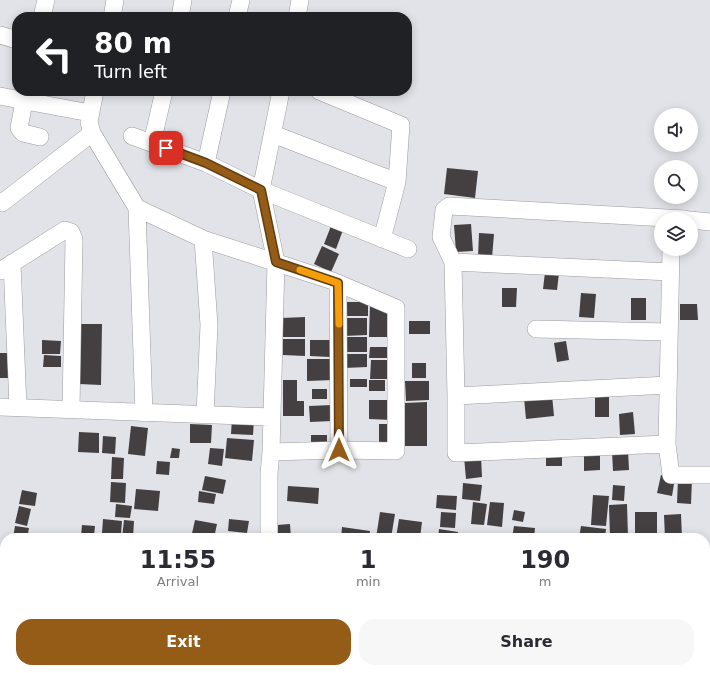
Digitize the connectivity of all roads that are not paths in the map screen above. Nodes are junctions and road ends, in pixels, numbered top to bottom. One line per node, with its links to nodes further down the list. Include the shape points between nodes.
1 (46, 0): 6 (street)
2 (115, 0): 7 (street)
3 (183, 0): 8 (street)
4 (241, 0): 9 (street)
5 (300, 0): 10 (street)
6 (43, 12)
7 (113, 12)
8 (181, 12)
9 (238, 12)
10 (298, 12)
11 (0, 35): 12 (street)
12 (12, 39)
13 (0, 96): 14 (street)
14 (26, 96): 20 (street); 24 (street, via 20,128 23,133)
15 (94, 96): 20 (street)
16 (163, 96): 25 (street)
17 (221, 96): 26 (street)
18 (281, 96): 22 (street)
19 (331, 96): 27 (street, via 401,125)
20 (90, 113): 21 (street)
21 (92, 133): 29 (street, via 2,204); 30 (street)
22 (273, 134): 27 (street); 28 (street)
23 (132, 136): 25 (street)
24 (40, 137)
25 (152, 144): 26 (street)
26 (206, 163): 28 (street)
27 (397, 182): 35 (street)
28 (261, 190): 35 (street); 38 (street)
29 (0, 201)
30 (137, 208): 34 (street); 50 (street)
31 (654, 217): 39 (street, via 449,206 444,210 441,237)
32 (698, 221): 33 (street)
33 (710, 222)
34 (203, 239): 38 (street); 51 (street, via 209,325)
35 (382, 239): 36 (street)
36 (408, 249)
37 (671, 256): 41 (street)
38 (276, 262): 42 (street); 52 (street)
39 (453, 262): 41 (street); 46 (street)
40 (6, 267): 48 (street); 49 (street, via 65,230 71,232 74,239)
41 (670, 272): 44 (street)
42 (338, 283): 54 (street); 54 (street, via 396,308 396,451)
43 (536, 329): 44 (street)
44 (668, 332): 45 (street)
45 (668, 385): 46 (street); 53 (street)
46 (456, 396): 53 (street, via 455,451 458,454)
47 (0, 407): 48 (street)
48 (18, 408): 49 (street)
49 (71, 410): 50 (street)
50 (144, 413): 51 (street)
51 (205, 415): 52 (street)
52 (271, 417): 55 (street)
53 (667, 444): 56 (street, via 671,475)
54 (339, 450): 55 (street)
55 (271, 452): 57 (street, via 268,474)
56 (710, 475)
57 (269, 533)

